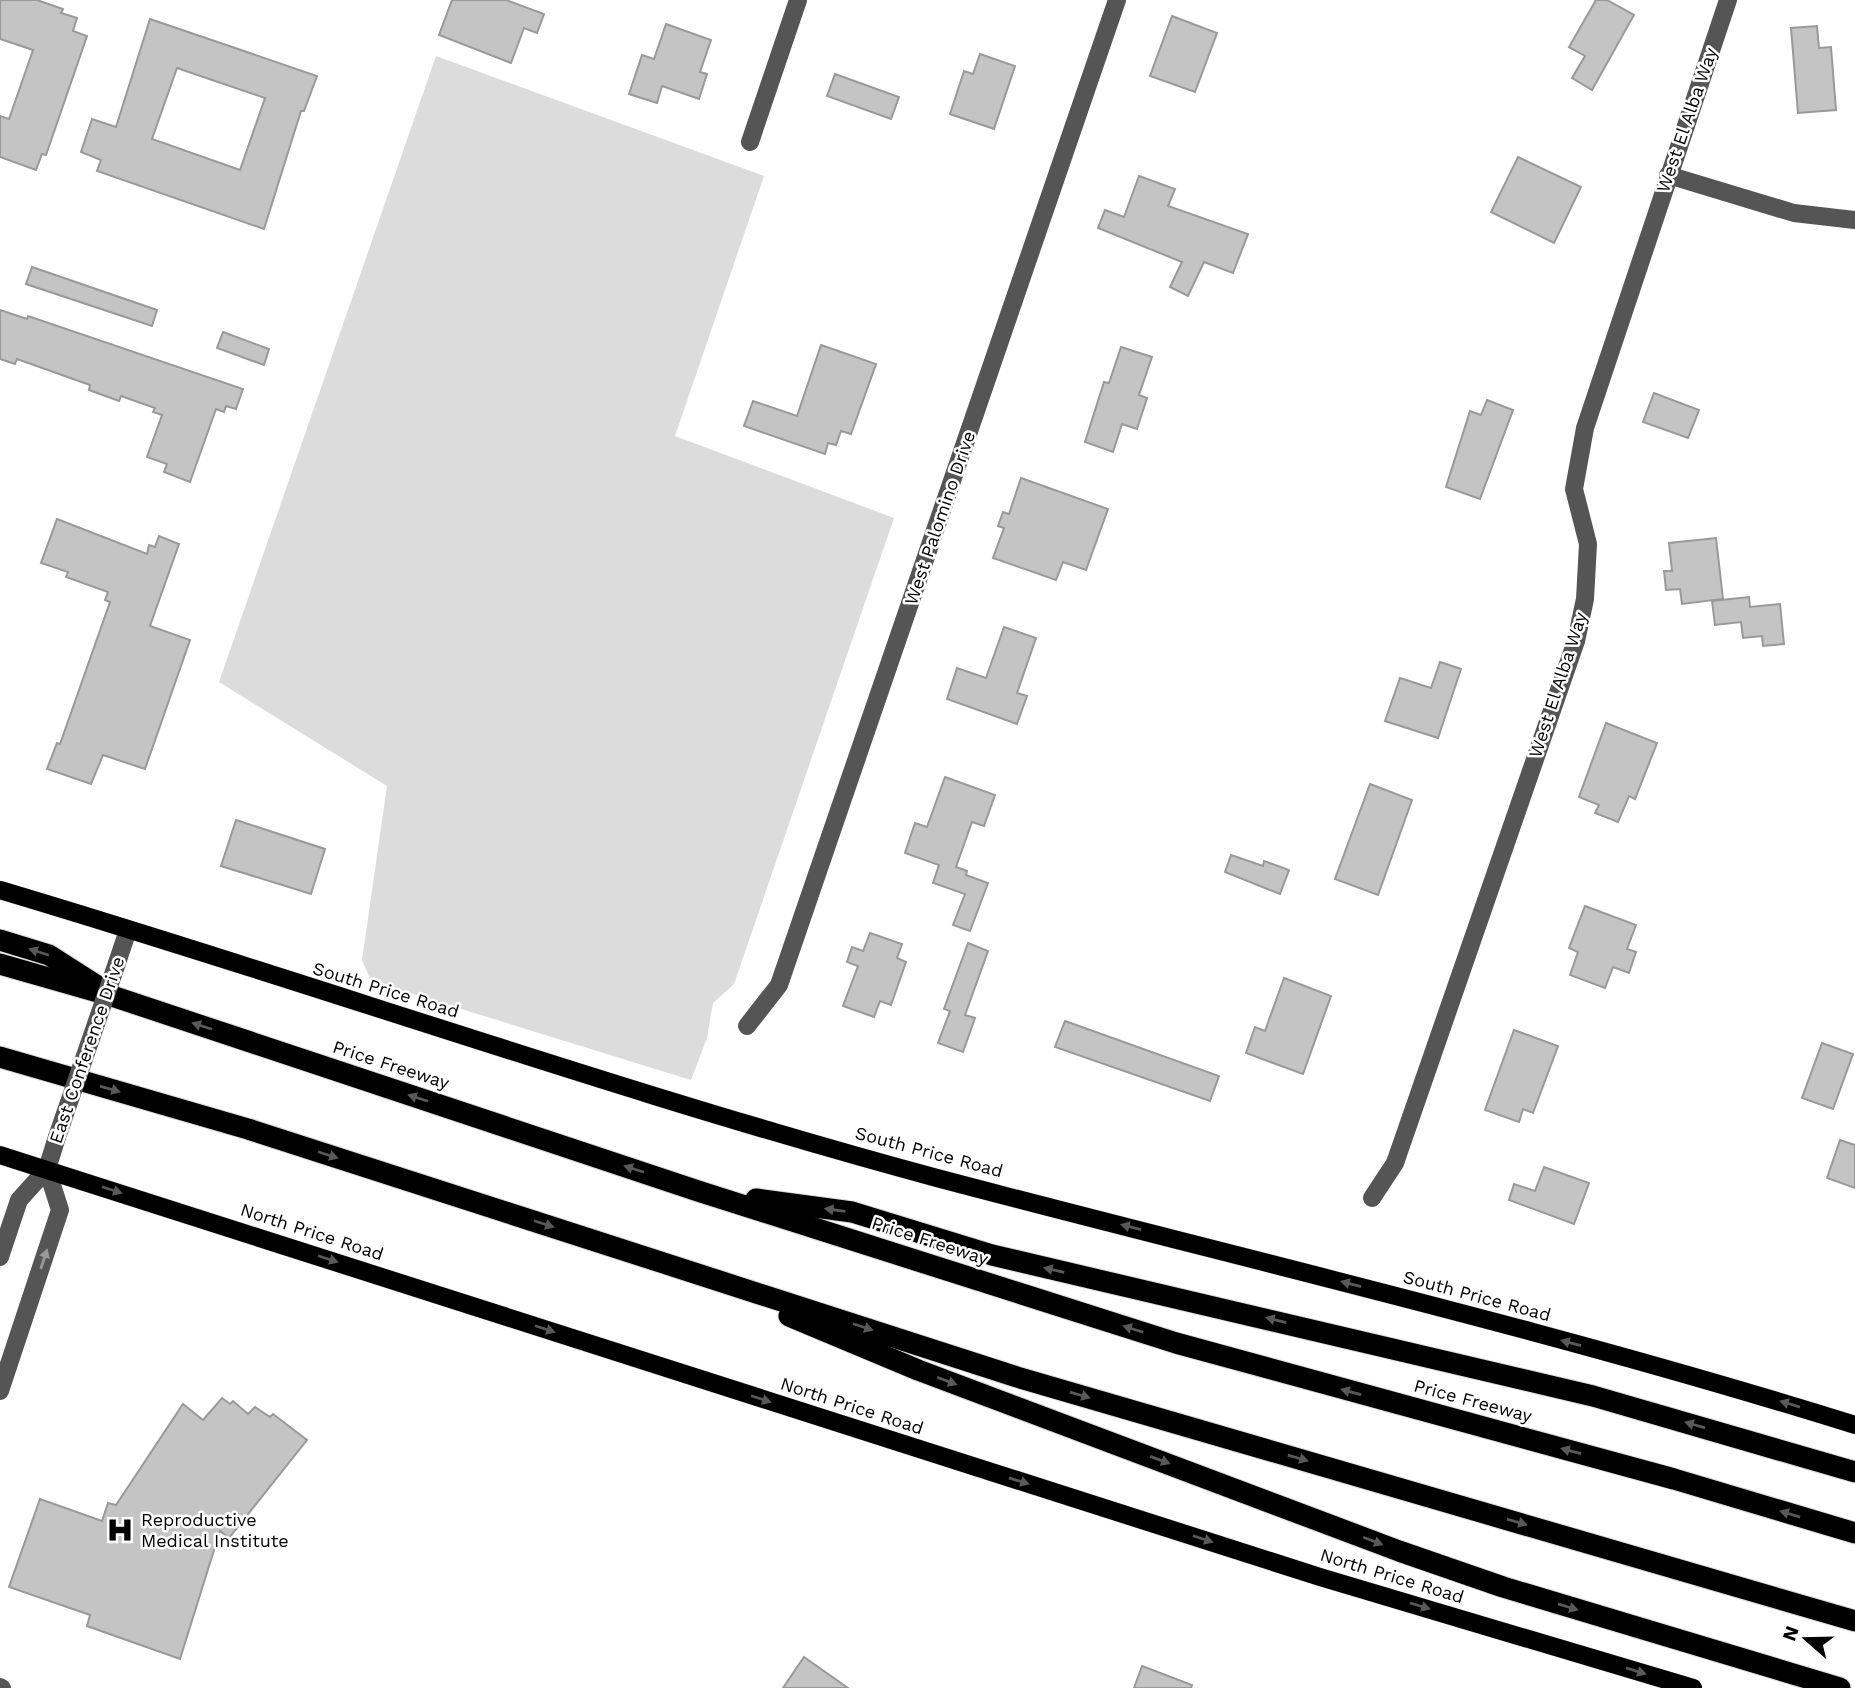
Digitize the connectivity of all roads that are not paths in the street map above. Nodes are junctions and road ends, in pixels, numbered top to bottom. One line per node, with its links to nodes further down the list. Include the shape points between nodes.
1 (798, 0): 4 (street)
2 (1117, 0): 12 (street, West Palomino Drive, via 779,985)
3 (1728, 0): 5 (street, West El Alba Way)
4 (750, 142)
5 (1668, 175): 6 (street, via 1794,213); 18 (street, West El Alba Way, via 1585,428 1574,489 1588,544 1585,599 1576,640 1395,1163)
6 (1855, 220)
7 (0, 890): 8 (main road, South Price Road)
8 (128, 930): 16 (street, East Conference Drive, bridge); 22 (main road, South Price Road, one-way to 8, via 1484,1318 908,1169 657,1097)
9 (0, 940): 11 (highway, one-way to 9, via 49,955)
10 (0, 964): 11 (highway, Price Freeway)
11 (115, 998): 17 (highway, Price Freeway, one-way to 11)
12 (747, 1026)
13 (0, 1057): 14 (highway)
14 (10, 1064): 20 (highway, one-way to 20, via 248,1129)
15 (0, 1155): 16 (main road, North Price Road)
16 (47, 1169): 19 (street, East Conference Drive, via 19,1200); 21 (street, one-way to 16, via 60,1210); 26 (main road, North Price Road, one-way to 26, via 1307,1573)
17 (698, 1191): 23 (highway, one-way to 17, via 1592,1396 992,1255 852,1212); 24 (highway, Price Freeway, one-way to 17, via 1175,1343)
18 (1372, 1198)
19 (0, 1257)
20 (658, 1261): 25 (highway, one-way to 25, via 1017,1377); 27 (highway, one-way to 27, via 918,1370 1399,1551 1503,1587)
21 (0, 1391)
22 (1855, 1424)
23 (1855, 1472)
24 (1855, 1533)
25 (1855, 1621)
26 (1693, 1688)
27 (1840, 1688)

